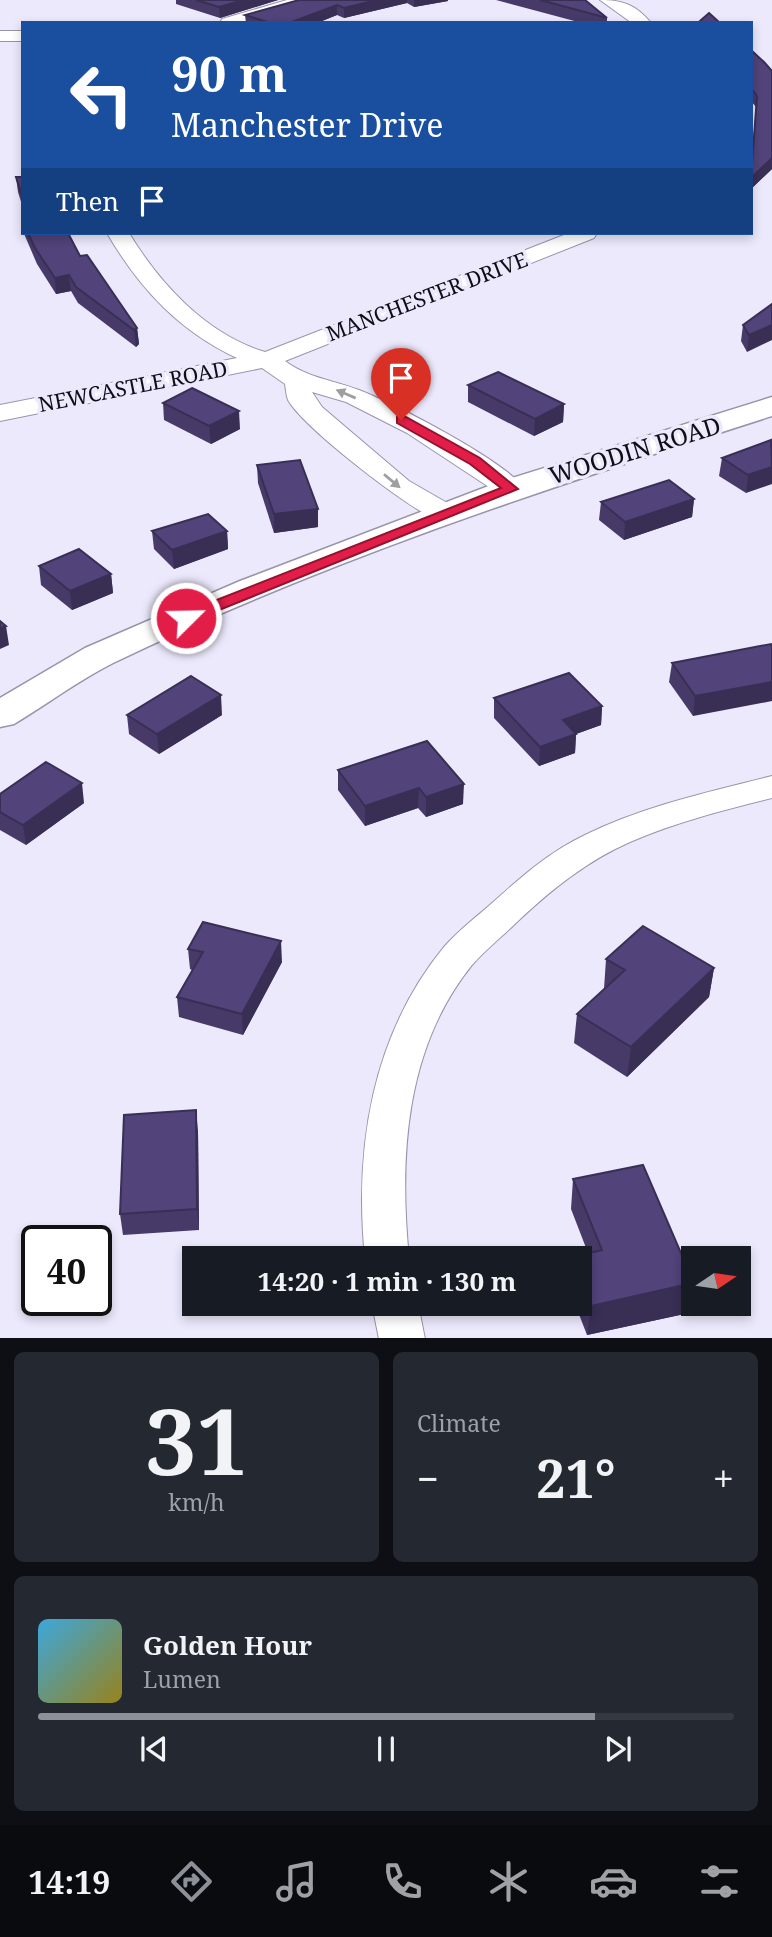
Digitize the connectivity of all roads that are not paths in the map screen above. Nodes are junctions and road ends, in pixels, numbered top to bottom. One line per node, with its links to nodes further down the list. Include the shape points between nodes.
1 (305, 0): 3 (street)
2 (608, 0): 4 (street)
3 (235, 21)
4 (641, 21)
5 (0, 36): 6 (street)
6 (21, 36)
7 (119, 235): 9 (street, via 164,297 192,324)
8 (582, 235): 9 (street, MANCHESTER DRIVE)
9 (266, 360): 10 (street); 12 (street, NEWCASTLE ROAD)
10 (297, 380): 13 (street, one-way to 10, via 475,461 423,431 331,387); 14 (street, one-way to 14, via 300,398 313,412 399,487)
11 (772, 406): 13 (street, WOODIN ROAD)
12 (0, 413)
13 (511, 489): 14 (street, WOODIN ROAD)
14 (446, 514): 15 (street, WOODIN ROAD, via 97,656)
15 (0, 715)
16 (772, 787): 17 (street, via 692,807 597,843 547,873 455,960 415,1027 395,1076 384,1131 381,1209)
17 (386, 1246)
18 (397, 1316): 19 (street)
19 (402, 1338)

